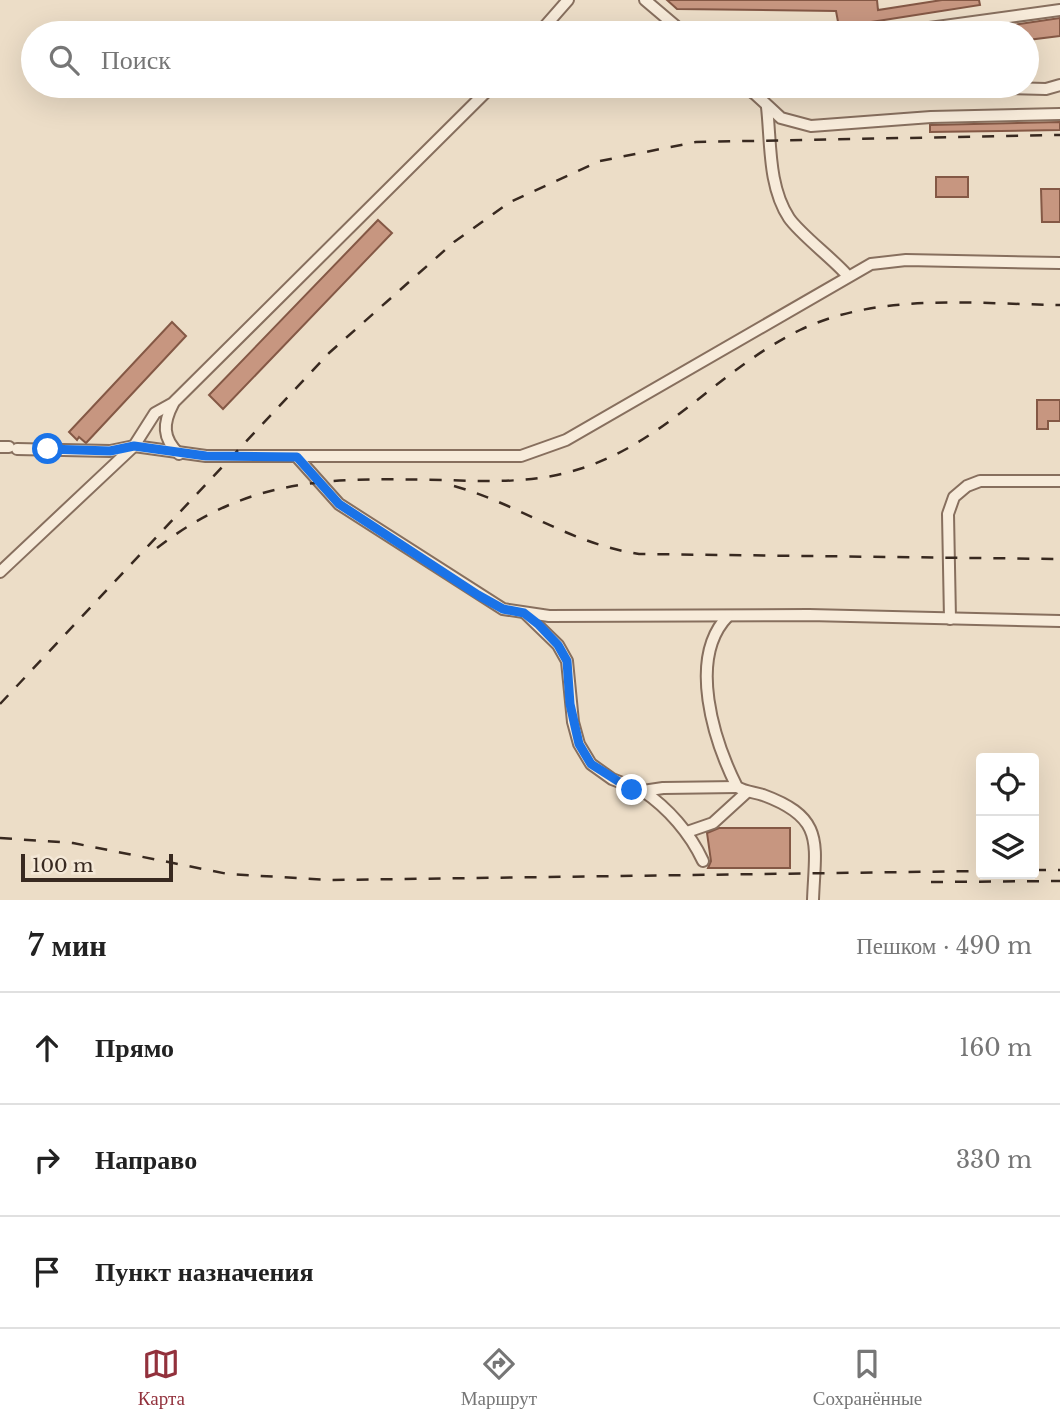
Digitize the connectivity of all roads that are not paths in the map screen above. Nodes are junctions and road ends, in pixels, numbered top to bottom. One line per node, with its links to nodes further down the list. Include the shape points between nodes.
1 (568, 0): 4 (street)
2 (645, 0): 5 (street)
3 (1060, 10): 6 (street)
4 (550, 21)
5 (670, 21)
6 (980, 21)
7 (1060, 85): 8 (street)
8 (1039, 89)
9 (480, 98): 15 (street)
10 (759, 98): 11 (street)
11 (767, 107): 12 (street, via 781,118 811,125); 14 (street, via 779,198 790,220)
12 (1060, 114)
13 (1060, 263): 14 (street, via 906,260 871,264)
14 (847, 275): 19 (street, via 566,440 541,450 507,457)
15 (173, 403): 16 (street, via 155,413); 18 (street, via 165,426 171,446)
16 (134, 446): 17 (street, via 110,451); 18 (street); 21 (street)
17 (8, 448)
18 (179, 454): 19 (street)
19 (297, 457): 22 (street, via 339,504 478,595 503,609)
20 (1060, 481): 24 (street, via 980,481 954,496 948,514)
21 (0, 572)
22 (524, 613): 23 (street); 27 (street, via 558,645 567,661 573,722 591,764 612,779)
23 (727, 617): 24 (street); 26 (street, via 711,637 707,665 713,722)
24 (950, 619): 25 (street)
25 (1060, 621)
26 (742, 790): 27 (street); 28 (street, via 713,823); 30 (street, via 782,804 809,824 815,835)
27 (643, 791): 28 (street)
28 (687, 832): 29 (street)
29 (703, 861)
30 (813, 900)

